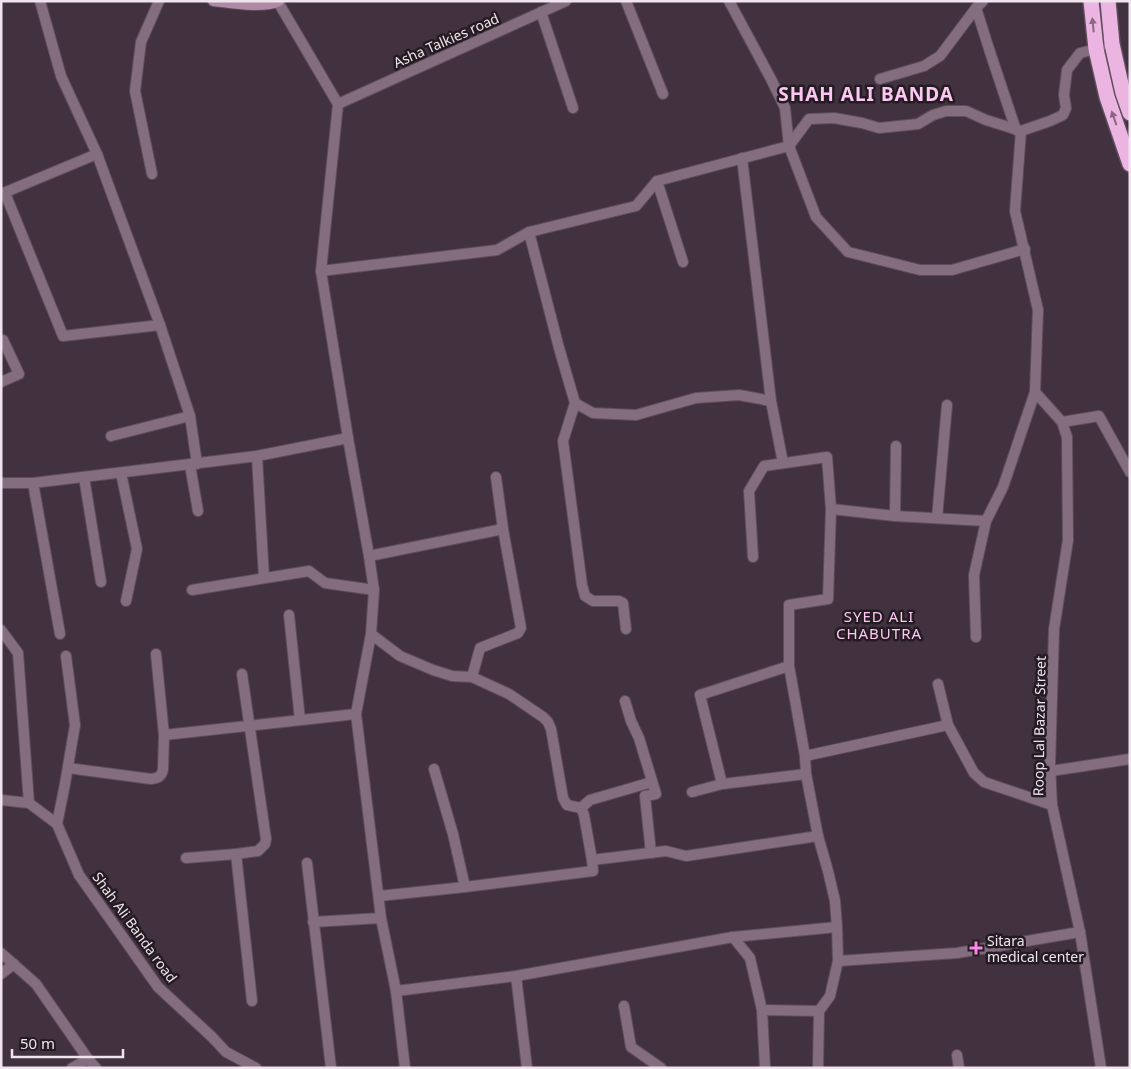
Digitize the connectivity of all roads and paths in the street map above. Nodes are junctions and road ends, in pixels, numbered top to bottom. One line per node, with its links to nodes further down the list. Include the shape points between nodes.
1 (40, 1): 21 (street, via 61,76)
2 (159, 1): 24 (street, via 141,42 135,91)
3 (213, 1): 9 (main road, via 243,5)
4 (566, 1): 11 (street, Asha Talkies road)
5 (626, 1): 15 (street)
6 (729, 1): 20 (street, via 785,108)
7 (1091, 1): 13 (highway, one-way to 7)
8 (1108, 1): 12 (highway)
9 (279, 2): 16 (street)
10 (980, 5): 14 (street, via 940,56 924,66); 19 (street)
11 (541, 12): 16 (street, Asha Talkies road); 17 (street)
12 (1112, 44): 13 (street); 18 (highway)
13 (1096, 49): 19 (street, via 1080,53 1067,70 1063,115); 23 (highway, one-way to 13, via 1107,97)
14 (880, 78)
15 (663, 94)
16 (338, 104): 30 (street)
17 (573, 108)
18 (1130, 113)
19 (1018, 130): 20 (street, via 966,112 946,112 918,124 879,128 834,118 809,119); 28 (street, via 1015,210)
20 (790, 146): 22 (street); 28 (street, via 816,217 848,252 920,270 952,270)
21 (97, 154): 26 (street); 31 (street)
22 (742, 158): 25 (street); 35 (street)
23 (1130, 164)
24 (152, 174)
25 (658, 181): 27 (street, via 636,206); 29 (street)
26 (3, 193): 31 (street, via 63,336)
27 (529, 232): 30 (street, via 497,250); 36 (street)
28 (1024, 249): 34 (street, via 1038,310)
29 (683, 262)
30 (321, 271): 41 (street)
31 (160, 325): 38 (street)
32 (3, 340): 33 (street, via 19,374)
33 (1, 382)
34 (1035, 392): 39 (street); 56 (street, via 1003,487)
35 (771, 401): 36 (street, via 739,396 696,398 636,415 593,413); 44 (street)
36 (575, 402): 66 (street, via 563,441 582,585 585,596 593,600 619,600 623,603)
37 (946, 405): 55 (street)
38 (190, 416): 40 (street); 45 (street)
39 (1062, 422): 46 (street, via 1099,416); 87 (street, Roop Lal Bazar Street, via 1067,437 1068,540 1054,629)
40 (111, 436)
41 (348, 438): 43 (street); 58 (street)
42 (896, 446): 54 (street)
43 (257, 456): 45 (street); 60 (street)
44 (782, 463): 52 (street, via 827,457); 59 (street, via 764,466 749,491)
45 (193, 465): 47 (street); 53 (street)
46 (1130, 472)
47 (121, 473): 48 (street); 64 (street, via 136,549)
48 (84, 477): 51 (street); 61 (street)
49 (496, 477): 57 (street)
50 (1, 483): 51 (street)
51 (33, 483): 68 (street)
52 (831, 509): 54 (street); 73 (street, via 828,599 789,605)
53 (198, 510)
54 (895, 516): 55 (street)
55 (937, 518): 56 (street)
56 (986, 521): 70 (street, via 974,575)
57 (503, 529): 58 (street); 75 (street, via 521,630 480,648)
58 (369, 556): 63 (street)
59 (753, 557)
60 (264, 578): 62 (street); 63 (street, via 309,571 325,582)
61 (101, 582)
62 (192, 590)
63 (374, 590): 69 (street)
64 (126, 601)
65 (289, 615): 79 (street)
66 (626, 629)
67 (1, 630): 93 (street, via 18,653)
68 (60, 634)
69 (371, 634): 75 (street, via 400,656 418,664 452,676); 78 (street)
70 (976, 637)
71 (156, 654): 82 (street)
72 (66, 656): 85 (street, via 75,725)
73 (789, 666): 83 (street); 90 (street, via 700,695)
74 (242, 674): 81 (street)
75 (472, 677): 95 (street, via 509,694 548,722 563,798 567,805)
76 (938, 684): 80 (street)
77 (625, 702): 89 (street)
78 (356, 714): 79 (street); 104 (street)
79 (300, 720): 81 (street)
80 (948, 724): 83 (street); 94 (street, via 974,773 984,782)
81 (250, 726): 82 (street); 99 (street, via 266,839 258,851)
82 (164, 735): 85 (street, via 160,777 151,779)
83 (805, 756): 88 (street)
84 (1130, 759): 87 (street)
85 (68, 768): 96 (street)
86 (434, 769): 103 (street)
87 (1051, 771): 94 (street, Roop Lal Bazar Street)
88 (806, 774): 90 (street); 97 (street)
89 (652, 782): 95 (street, via 590,800); 98 (street, via 656,794 645,796)
90 (722, 784): 91 (street)
91 (692, 792)
92 (1, 800): 93 (street)
93 (29, 803): 96 (street)
94 (1052, 805): 108 (street, Roop Lal Bazar Street)
95 (581, 808): 101 (street)
96 (57, 824): 124 (street, Shah Ali Banda road, via 79,875 158,986 226,1052)
97 (818, 836): 98 (street, via 686,856 666,851); 107 (street, via 835,901)
98 (651, 853): 101 (street)
99 (236, 854): 100 (street); 116 (street)
100 (186, 858)
101 (592, 860): 103 (street, via 593,871)
102 (307, 863): 106 (street)
103 (465, 887): 104 (street)
104 (379, 896): 105 (street)
105 (381, 918): 106 (street); 115 (street)
106 (313, 922): 125 (street)
107 (837, 927): 109 (street); 111 (street)
108 (1080, 932): 111 (street, via 958,952); 132 (street, Roop Lal Bazar Street)
109 (733, 937): 114 (street); 118 (street, via 750,958)
110 (1, 953): 112 (street)
111 (838, 961): 119 (street, via 830,996)
112 (14, 964): 113 (street); 121 (street, via 36,984)
113 (1, 974)
114 (516, 976): 115 (street); 127 (street)
115 (396, 991): 126 (street)
116 (252, 1001)
117 (624, 1006): 128 (street, via 630,1047)
118 (762, 1010): 119 (street); 129 (street)
119 (819, 1011): 130 (street)
120 (957, 1055): 131 (street)
121 (88, 1059): 122 (street); 123 (street)
122 (72, 1068)
123 (96, 1068)
124 (256, 1068)
125 (331, 1068)
126 (405, 1068)
127 (527, 1068)
128 (661, 1068)
129 (765, 1068)
130 (818, 1068)
131 (959, 1068)
132 (1102, 1068)

